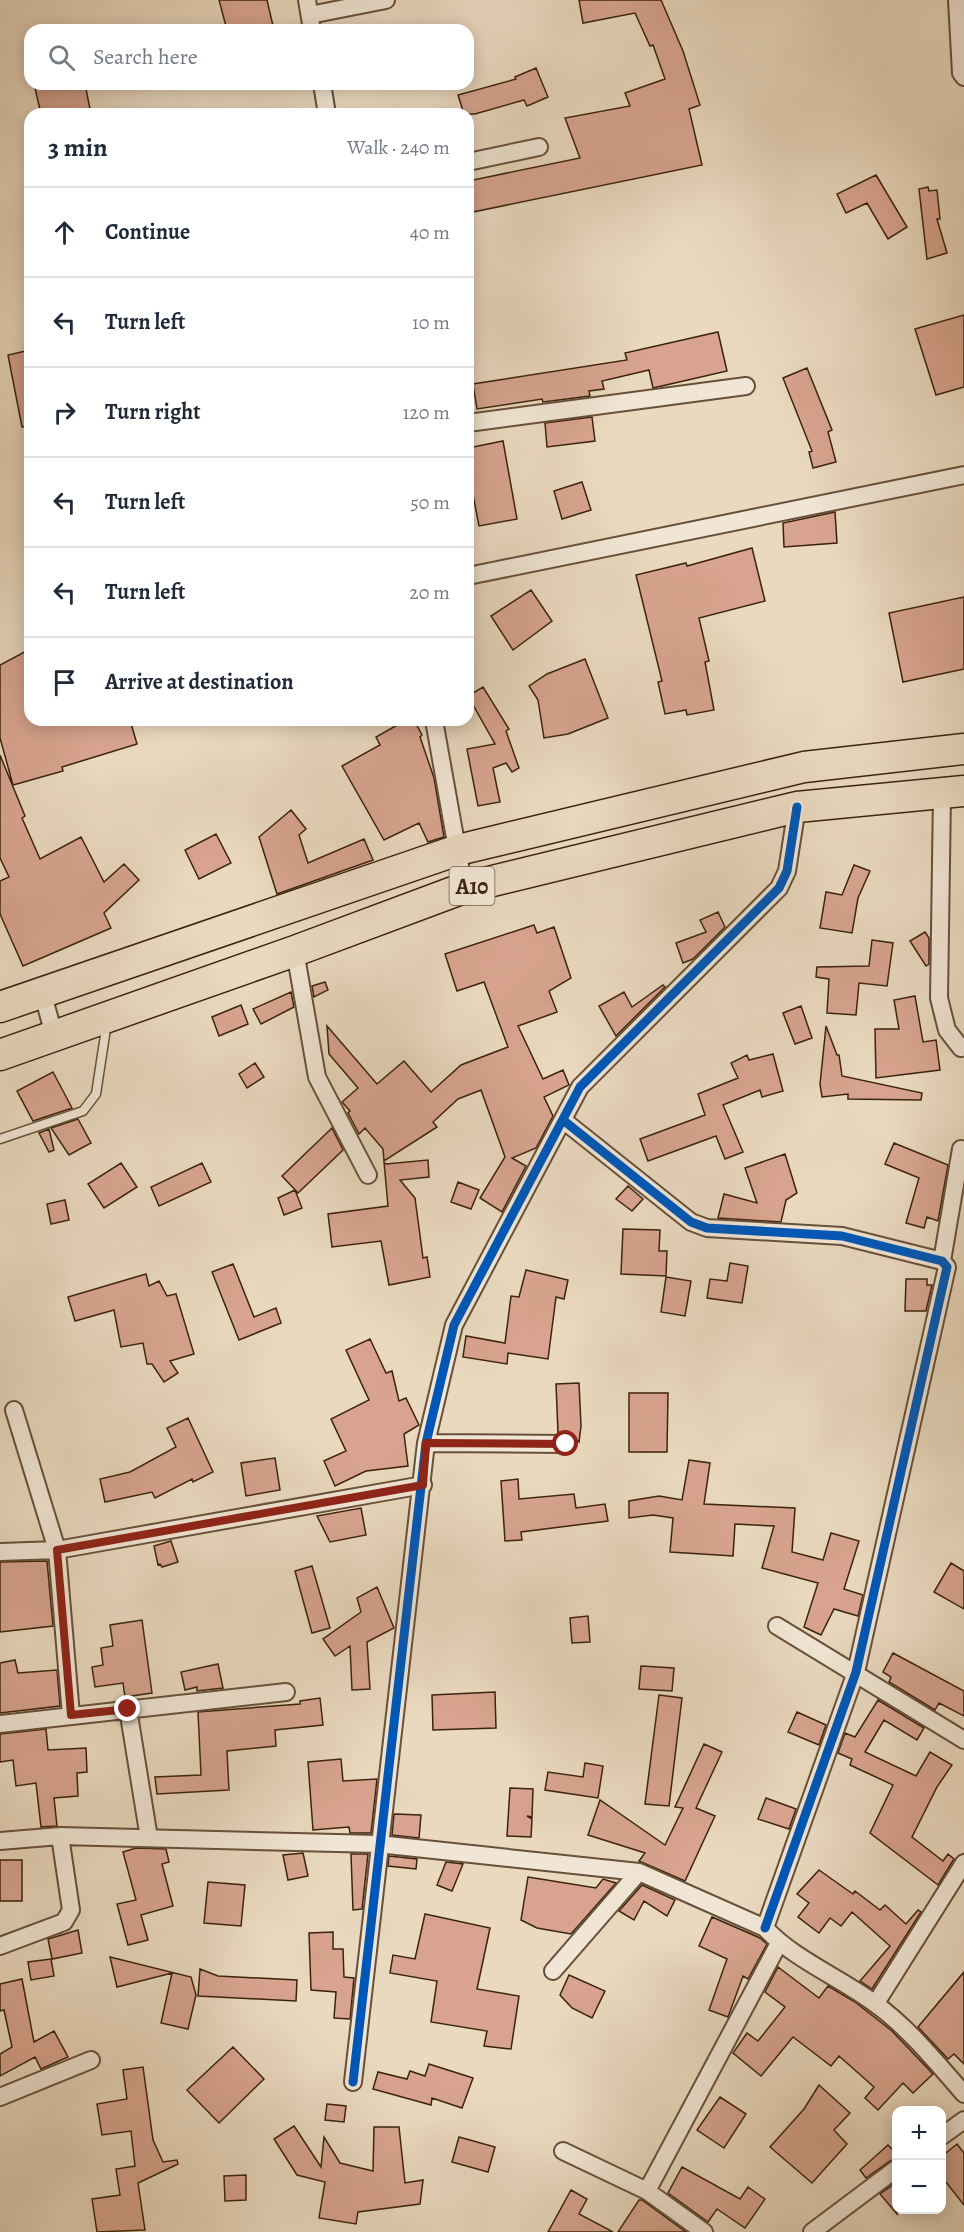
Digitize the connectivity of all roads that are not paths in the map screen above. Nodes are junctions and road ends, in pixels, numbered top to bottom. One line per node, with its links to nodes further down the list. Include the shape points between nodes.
1 (386, 0): 3 (street)
2 (957, 0): 4 (street)
3 (310, 15)
4 (964, 77)
5 (323, 90): 6 (street)
6 (326, 108)
7 (540, 147): 8 (street)
8 (474, 161)
9 (746, 386): 10 (street)
10 (474, 422)
11 (964, 475): 12 (street)
12 (474, 575)
13 (435, 726): 17 (street)
14 (964, 749): 17 (highway, A10, via 804,766)
15 (953, 793): 16 (highway, A10); 24 (street, via 939,998 947,1030)
16 (797, 807): 18 (highway, A10); 26 (street, via 788,870 779,888 580,1087)
17 (458, 850): 18 (street); 20 (highway, A10)
18 (464, 888): 19 (highway, A10)
19 (295, 951): 22 (highway, A10); 29 (street, via 317,1077)
20 (42, 991): 21 (highway, A10); 23 (street)
21 (0, 1007)
22 (108, 1016): 23 (highway, A10); 27 (lane, via 96,1094 82,1111)
23 (54, 1035): 25 (highway, A10)
24 (961, 1048)
25 (0, 1054)
26 (563, 1120): 30 (street, via 691,1222 707,1228 842,1236); 32 (street, via 454,1325)
27 (0, 1139)
28 (961, 1149): 30 (street)
29 (368, 1175)
30 (942, 1261): 38 (street, via 947,1274)
31 (14, 1410): 35 (street)
32 (426, 1443): 33 (street); 34 (street)
33 (566, 1444)
34 (423, 1485): 35 (street); 47 (street)
35 (57, 1550): 36 (street); 41 (street)
36 (0, 1552)
37 (777, 1626): 38 (street)
38 (856, 1672): 43 (street); 50 (street)
39 (286, 1692): 40 (street)
40 (128, 1709): 41 (street); 45 (street)
41 (71, 1715): 42 (street)
42 (0, 1724)
43 (964, 1740)
44 (60, 1836): 45 (street); 46 (street); 52 (street, via 71,1910 64,1922)
45 (149, 1838): 47 (street)
46 (0, 1841)
47 (378, 1844): 49 (street); 56 (street)
48 (964, 1863): 54 (street)
49 (639, 1872): 50 (street); 53 (street)
50 (765, 1928): 51 (street)
51 (779, 1943): 54 (street); 63 (street)
52 (0, 1946)
53 (553, 1971)
54 (876, 2003): 57 (street)
55 (91, 2060): 58 (street)
56 (353, 2082)
57 (964, 2094)
58 (0, 2097)
59 (964, 2120): 60 (street)
60 (946, 2133)
61 (562, 2151): 63 (street)
62 (892, 2173): 64 (street)
63 (647, 2191): 65 (street)
64 (815, 2231)
65 (705, 2232)

